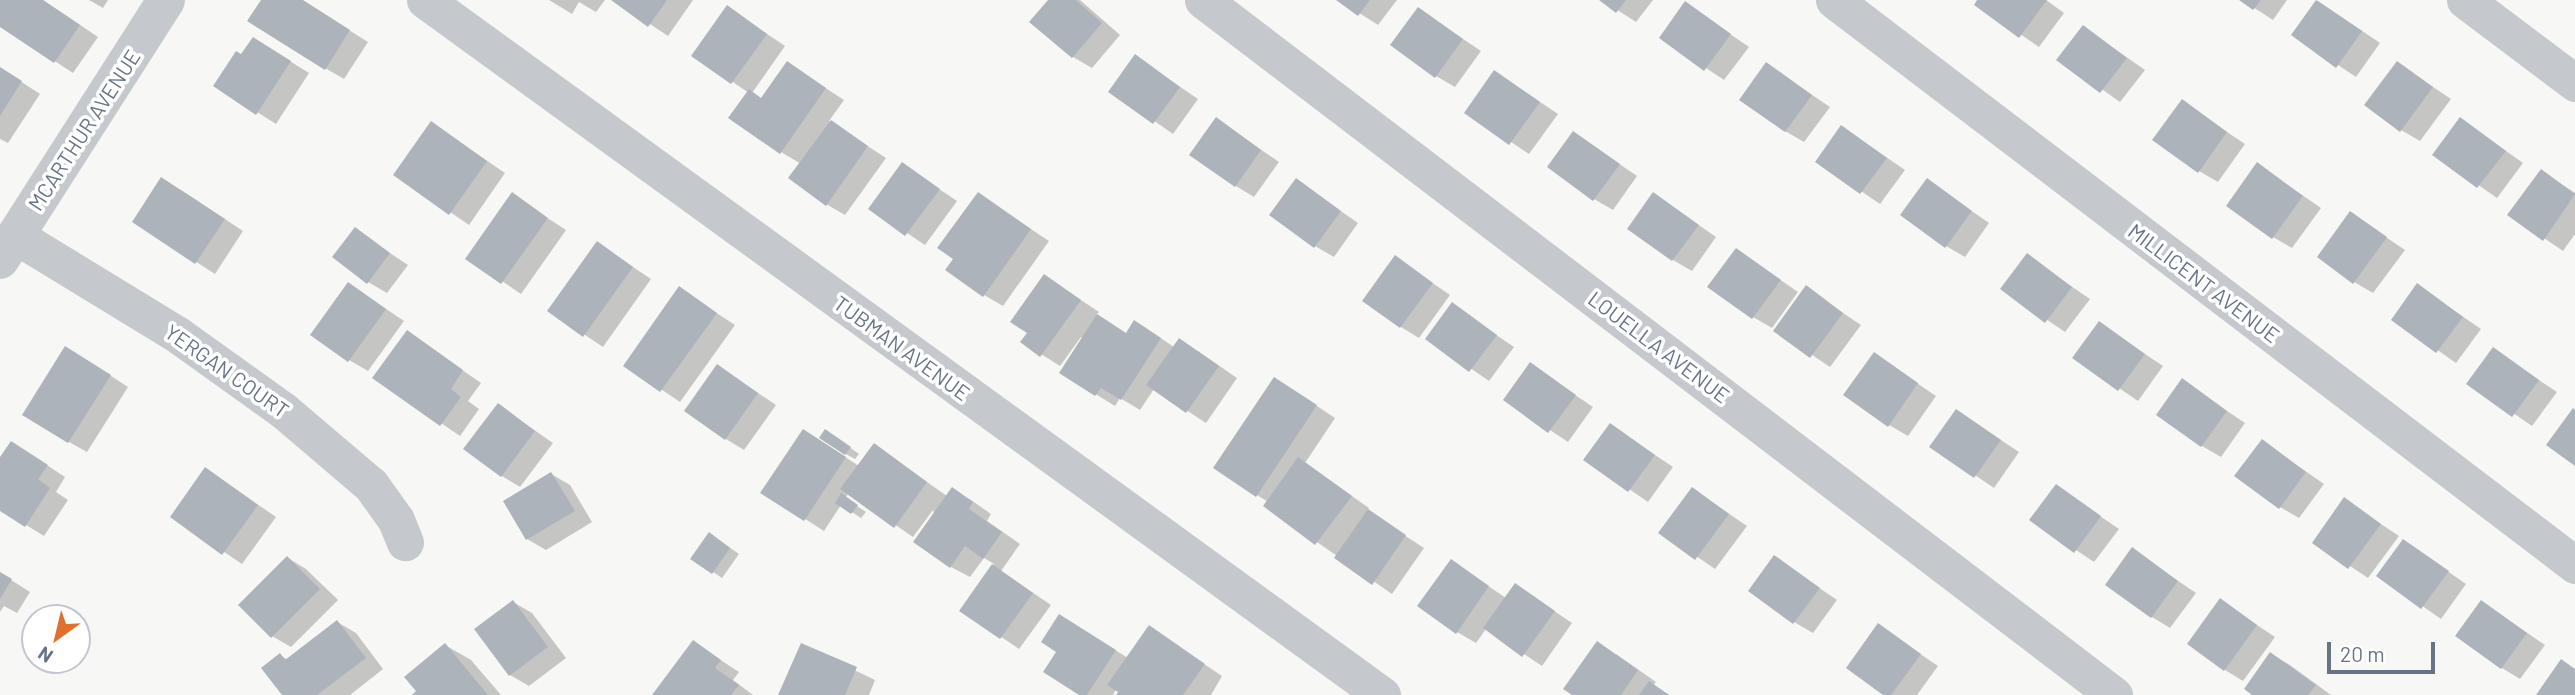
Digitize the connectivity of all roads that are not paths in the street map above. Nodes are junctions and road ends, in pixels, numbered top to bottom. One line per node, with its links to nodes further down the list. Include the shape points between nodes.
1 (166, 0): 7 (street, MCARTHUR AVENUE)
2 (425, 0): 10 (street, TUBMAN AVENUE)
3 (1203, 0): 11 (street, LOUELLA AVENUE)
4 (1834, 0): 9 (street, MILLICENT AVENUE)
5 (2465, 0): 6 (street)
6 (2575, 83)
7 (8, 248): 8 (street, YERGAN COURT, via 178,335 284,411 371,485 396,520)
8 (405, 542)
9 (2575, 565)
10 (1381, 695)
11 (2115, 695)

